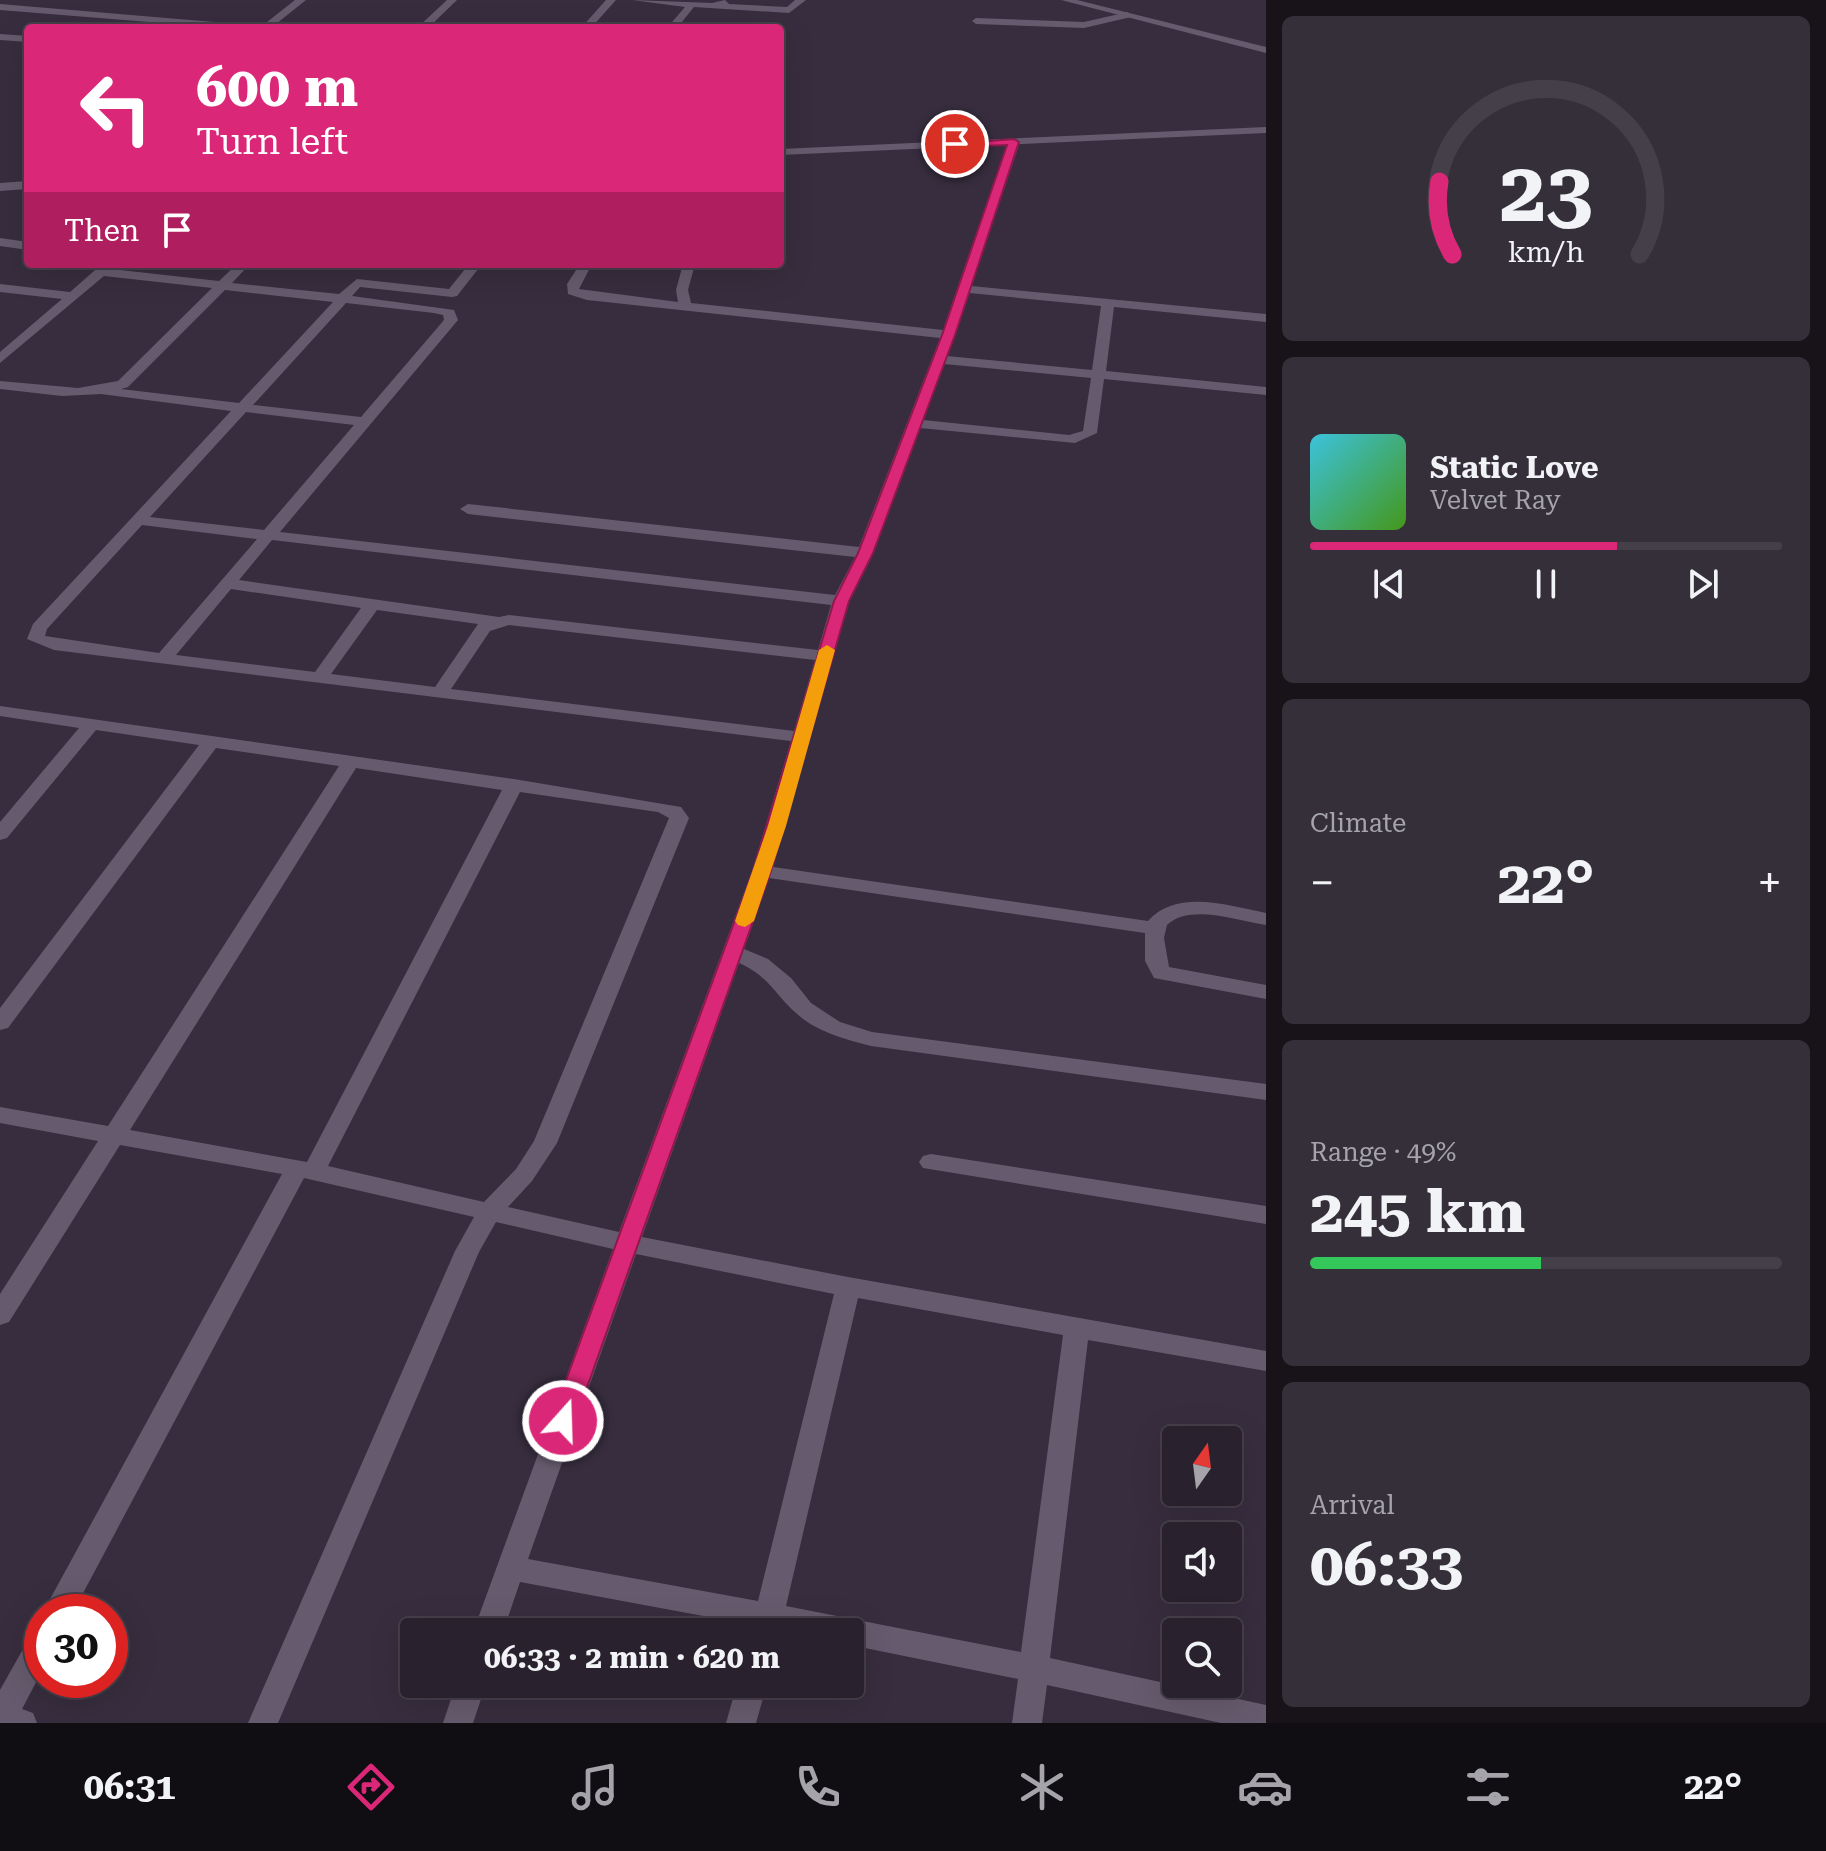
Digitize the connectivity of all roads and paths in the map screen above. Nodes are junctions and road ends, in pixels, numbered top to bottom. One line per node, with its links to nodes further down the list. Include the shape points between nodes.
1 (301, 0): 16 (street)
2 (452, 0): 17 (street)
3 (611, 0): 18 (street)
4 (637, 0): 8 (street)
5 (728, 0): 9 (street)
6 (801, 0): 9 (street, via 789,10)
7 (1066, 0): 12 (street)
8 (692, 4): 9 (street); 19 (street)
9 (712, 6)
10 (0, 7): 13 (street)
11 (116, 8): 13 (street)
12 (1128, 15): 14 (lane, via 1084,25); 22 (street)
13 (104, 16): 15 (street)
14 (976, 21)
15 (209, 24)
16 (268, 24)
17 (426, 24)
18 (590, 24)
19 (675, 24)
20 (0, 37): 21 (street)
21 (24, 39)
22 (1266, 50)
23 (1266, 130): 24 (street)
24 (1014, 142): 25 (street); 37 (street)
25 (784, 152)
26 (24, 185): 27 (street)
27 (0, 187)
28 (0, 242): 29 (street)
29 (24, 245)
30 (106, 268): 35 (street); 38 (street)
31 (240, 268): 35 (street)
32 (473, 268): 39 (street, via 452,293 357,283)
33 (583, 268): 41 (street, via 573,291)
34 (688, 268): 41 (street, via 682,290)
35 (224, 285): 39 (street); 49 (street, via 123,384)
36 (0, 288): 38 (street)
37 (964, 289): 40 (street); 43 (street)
38 (73, 296): 44 (street)
39 (344, 297): 50 (street); 51 (street, via 435,309 449,313 451,320)
40 (1108, 303): 42 (street); 46 (street)
41 (685, 306): 43 (street)
42 (1266, 318)
43 (948, 335): 45 (street)
44 (4, 352)
45 (939, 359): 46 (street); 52 (street)
46 (1101, 375): 48 (street); 52 (street, via 1090,433 1083,438)
47 (0, 385): 49 (street)
48 (1266, 391)
49 (103, 392): 50 (street)
50 (241, 409): 51 (street); 54 (street)
51 (367, 422): 55 (street)
52 (915, 423): 56 (street)
53 (468, 509): 56 (street)
54 (137, 520): 55 (street); 62 (street, via 39,628 36,639)
55 (270, 536): 57 (street); 58 (street)
56 (865, 553): 58 (street)
57 (228, 584): 59 (street); 62 (street)
58 (841, 601): 61 (street)
59 (372, 605): 60 (street); 63 (street)
60 (493, 621): 61 (street); 64 (street)
61 (825, 656): 67 (street)
62 (163, 659): 63 (street)
63 (319, 678): 64 (street)
64 (440, 692): 67 (street)
65 (0, 711): 66 (street)
66 (92, 724): 68 (street); 71 (street)
67 (800, 737): 72 (street)
68 (211, 742): 69 (street); 77 (street)
69 (351, 762): 70 (street); 80 (street)
70 (514, 785): 82 (street); 83 (street, via 661,807 679,818 545,1143)
71 (0, 834)
72 (762, 871): 74 (street); 75 (street)
73 (1266, 919): 74 (street, via 1171,910)
74 (1154, 928): 76 (street, via 1155,964 1162,973)
75 (734, 952): 78 (street, via 760,964 803,1008 832,1027 871,1039); 85 (street)
76 (1266, 992)
77 (0, 1023)
78 (1266, 1092)
79 (0, 1115): 80 (street)
80 (116, 1134): 82 (street); 87 (street)
81 (931, 1162): 84 (street)
82 (305, 1170): 83 (street); 91 (street)
83 (490, 1211): 85 (street); 104 (street, via 441,1306)
84 (1266, 1215)
85 (627, 1243): 86 (street); 90 (street)
86 (848, 1287): 88 (street); 94 (street)
87 (0, 1315)
88 (1077, 1328): 89 (street); 96 (street)
89 (1266, 1361)
90 (509, 1568): 92 (street); 93 (street)
91 (68, 1594)
92 (493, 1618)
93 (744, 1618)
94 (769, 1618)
95 (864, 1639): 96 (street)
96 (1034, 1667): 100 (street); 107 (street)
97 (24, 1675): 101 (street)
98 (466, 1698): 105 (street)
99 (748, 1698): 106 (street)
100 (1227, 1717): 102 (street)
101 (0, 1718): 103 (street)
102 (1266, 1719)
103 (22, 1723)
104 (263, 1723)
105 (458, 1723)
106 (741, 1723)
107 (1027, 1723)

